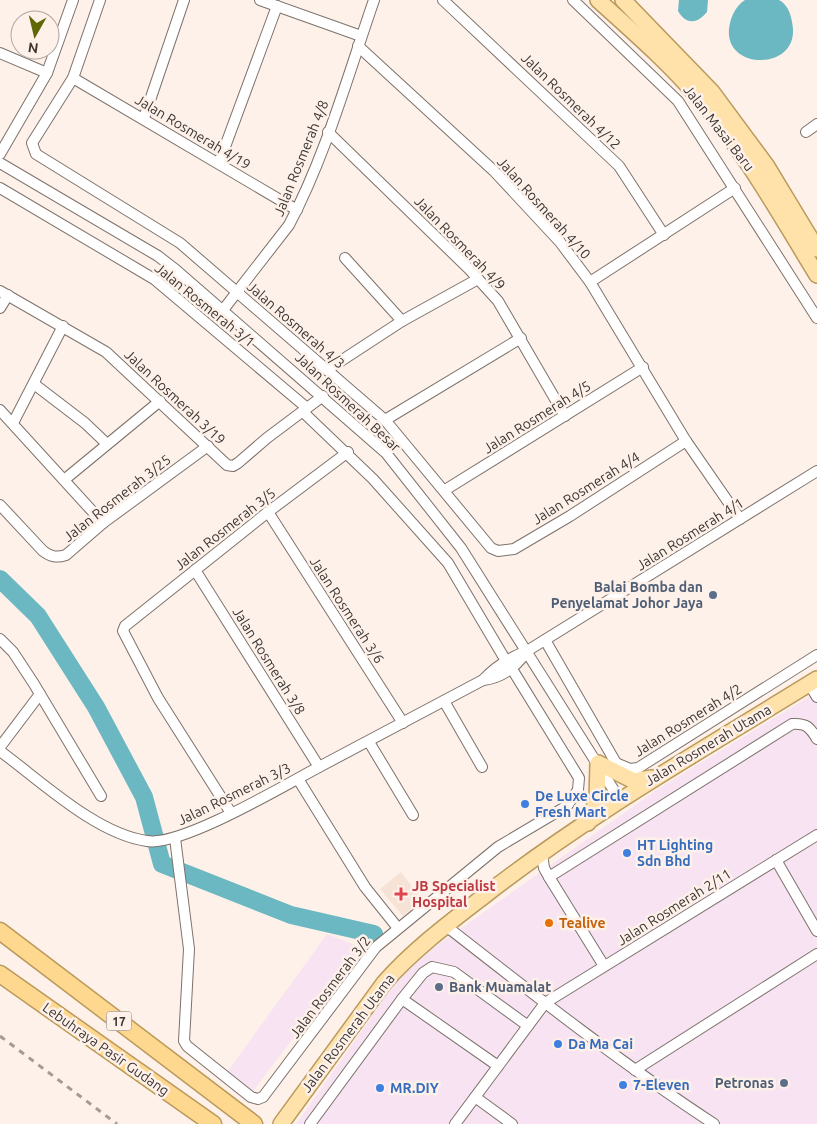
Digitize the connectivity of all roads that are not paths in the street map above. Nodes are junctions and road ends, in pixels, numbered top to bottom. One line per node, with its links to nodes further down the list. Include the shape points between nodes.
1 (73, 0): 14 (street)
2 (100, 0): 15 (street)
3 (184, 0): 16 (street)
4 (260, 0): 11 (street)
5 (374, 0): 12 (street, Jalan Rosmerah 4/8)
6 (443, 0): 26 (street, Jalan Rosmerah 4/12, via 619,166)
7 (572, 0): 24 (street, via 678,101)
8 (598, 0): 29 (main road, Jalan Masai Baru, via 696,94 721,125 744,156)
9 (603, 0): 10 (main road, via 615,3)
10 (623, 0): 27 (main road, Jalan Masai Baru, via 712,92 766,165)
11 (277, 6): 12 (street); 22 (street)
12 (359, 41): 18 (street, Jalan Rosmerah 4/8); 31 (street, Jalan Rosmerah 4/10, via 494,172 560,242)
13 (0, 53): 14 (street)
14 (47, 73): 20 (street)
15 (74, 78): 16 (street, Jalan Rosmerah 4/19); 32 (street, Jalan Rosmerah 4/3, via 32,142 36,154 180,243)
16 (144, 118): 22 (street, Jalan Rosmerah 4/19)
17 (817, 124): 19 (street)
18 (328, 132): 25 (street, Jalan Rosmerah 4/8); 30 (street, Jalan Rosmerah 4/9)
19 (806, 132)
20 (0, 154)
21 (0, 163): 35 (street, Jalan Rosmerah Besar, via 158,256)
22 (219, 163): 25 (street, Jalan Rosmerah 4/19)
23 (0, 188): 46 (street, Jalan Rosmerah 3/1, via 154,279)
24 (735, 188): 26 (street); 36 (street)
25 (297, 210): 32 (street, Jalan Rosmerah 4/8)
26 (664, 234): 31 (street)
27 (817, 250)
28 (345, 258): 37 (street)
29 (817, 275)
30 (478, 279): 37 (street); 39 (street, Jalan Rosmerah 4/9, via 498,302)
31 (590, 282): 40 (street, Jalan Rosmerah 4/10)
32 (238, 292): 35 (street, Jalan Rosmerah 4/8); 41 (street, Jalan Rosmerah 4/3)
33 (4, 293): 34 (street); 38 (street, Jalan Rosmerah 3/19)
34 (0, 308)
35 (223, 310): 43 (street, Jalan Rosmerah Besar)
36 (817, 318)
37 (402, 321): 41 (street)
38 (63, 326): 42 (street); 44 (street, Jalan Rosmerah 3/19, via 106,352)
39 (520, 338): 47 (street, Jalan Rosmerah 4/9); 48 (street)
40 (643, 367): 47 (street, Jalan Rosmerah 4/5); 50 (street, Jalan Rosmerah 4/10)
41 (327, 370): 48 (street, Jalan Rosmerah 4/3)
42 (34, 384): 49 (street); 51 (street)
43 (324, 396): 46 (street, Jalan Rosmerah 3/19); 65 (street, Jalan Rosmerah Besar, via 386,453 461,548)
44 (160, 401): 51 (street); 52 (street, Jalan Rosmerah 3/19)
45 (0, 410): 49 (street)
46 (305, 410): 52 (street, Jalan Rosmerah 3/19, via 233,466 227,465); 53 (street, Jalan Rosmerah 3/1)
47 (564, 416): 56 (street, Jalan Rosmerah 4/5)
48 (385, 420): 56 (street, Jalan Rosmerah 4/3)
49 (13, 423): 55 (street)
50 (686, 440): 59 (street, Jalan Rosmerah 4/10); 61 (street, Jalan Rosmerah 4/4, via 570,516 514,548)
51 (108, 444): 55 (street)
52 (208, 446): 60 (street, Jalan Rosmerah 3/25)
53 (348, 452): 58 (street, Jalan Rosmerah 3/5); 67 (street, Jalan Rosmerah 3/1, via 448,563)
54 (817, 471): 59 (street, Jalan Rosmerah 4/1)
55 (64, 480): 60 (street)
56 (445, 490): 61 (street, Jalan Rosmerah 4/3, via 483,542)
57 (0, 506): 60 (street, Jalan Rosmerah 3/25, via 43,552 54,557 66,555)
58 (268, 512): 62 (street, Jalan Rosmerah 3/5); 72 (street, Jalan Rosmerah 3/6)
59 (740, 520): 64 (street, Jalan Rosmerah 4/1)
60 (103, 523)
61 (498, 551)
62 (195, 570): 77 (street, Jalan Rosmerah 3/8); 83 (street, Jalan Rosmerah 3/5, via 124,626 123,631 158,698)
63 (0, 639): 69 (street, via 13,652)
64 (546, 640): 65 (street, Jalan Rosmerah 4/1); 66 (street, Jalan Rosmerah 4/2, via 616,763 630,769 638,768)
65 (527, 652): 67 (street, Jalan Rosmerah 3/3); 76 (street, Jalan Rosmerah Besar)
66 (817, 655)
67 (509, 665): 71 (street, Jalan Rosmerah 3/3, via 495,678 483,680); 92 (street, Jalan Rosmerah 3/2, via 579,778 578,790 567,806 498,847)
68 (813, 681): 70 (street); 79 (main road, Jalan Rosmerah Utama)
69 (40, 694): 75 (street); 81 (street)
70 (817, 697)
71 (444, 701): 72 (street, Jalan Rosmerah 3/3); 78 (street)
72 (403, 723): 74 (street, Jalan Rosmerah 3/3)
73 (817, 739): 90 (street, via 802,723 792,724)
74 (369, 742): 77 (street, Jalan Rosmerah 3/3); 84 (street)
75 (0, 749): 87 (street, Jalan Rosmerah 3/3, via 104,827 144,841 157,843)
76 (598, 763): 79 (main road, via 634,780); 82 (street, Jalan Rosmerah Besar); 85 (main road, via 597,800)
77 (319, 767): 80 (street, Jalan Rosmerah 3/3)
78 (482, 767)
79 (652, 778): 82 (main road, Jalan Rosmerah Utama)
80 (298, 779): 83 (street, Jalan Rosmerah 3/3); 92 (street, via 365,886)
81 (101, 796)
82 (620, 800): 85 (main road, Jalan Rosmerah Utama)
83 (231, 813): 87 (street, Jalan Rosmerah 3/3)
84 (413, 815)
85 (588, 822): 88 (main road, Jalan Rosmerah Utama)
86 (817, 835): 89 (street, Jalan Rosmerah 2/11)
87 (175, 838): 92 (street, Jalan Rosmerah 3/2, via 189,949 184,1041 251,1097 263,1098 376,947)
88 (542, 853): 90 (street); 91 (main road, Jalan Rosmerah Utama)
89 (776, 860): 94 (street); 96 (street, Jalan Rosmerah 2/11)
90 (549, 877): 96 (street)
91 (446, 926): 99 (street); 106 (main road, Jalan Rosmerah Utama, via 384,983)
92 (397, 927)
93 (0, 931): 105 (highway, Lebuhraya Pasir Gudang / 17)
94 (817, 931)
95 (817, 954): 102 (street)
96 (604, 966): 99 (street, Jalan Rosmerah 2/11)
97 (0, 974): 104 (highway, Lebuhraya Pasir Gudang / 17)
98 (402, 999): 100 (street, via 432,967 454,972); 101 (street); 107 (street)
99 (545, 1003): 100 (street); 102 (street)
100 (528, 1026): 101 (street)
101 (498, 1066): 103 (street)
102 (635, 1070): 110 (street)
103 (475, 1097): 108 (street); 109 (street)
104 (213, 1124)
105 (254, 1124)
106 (281, 1124)
107 (310, 1124)
108 (455, 1124)
109 (512, 1124)
110 (714, 1124)

